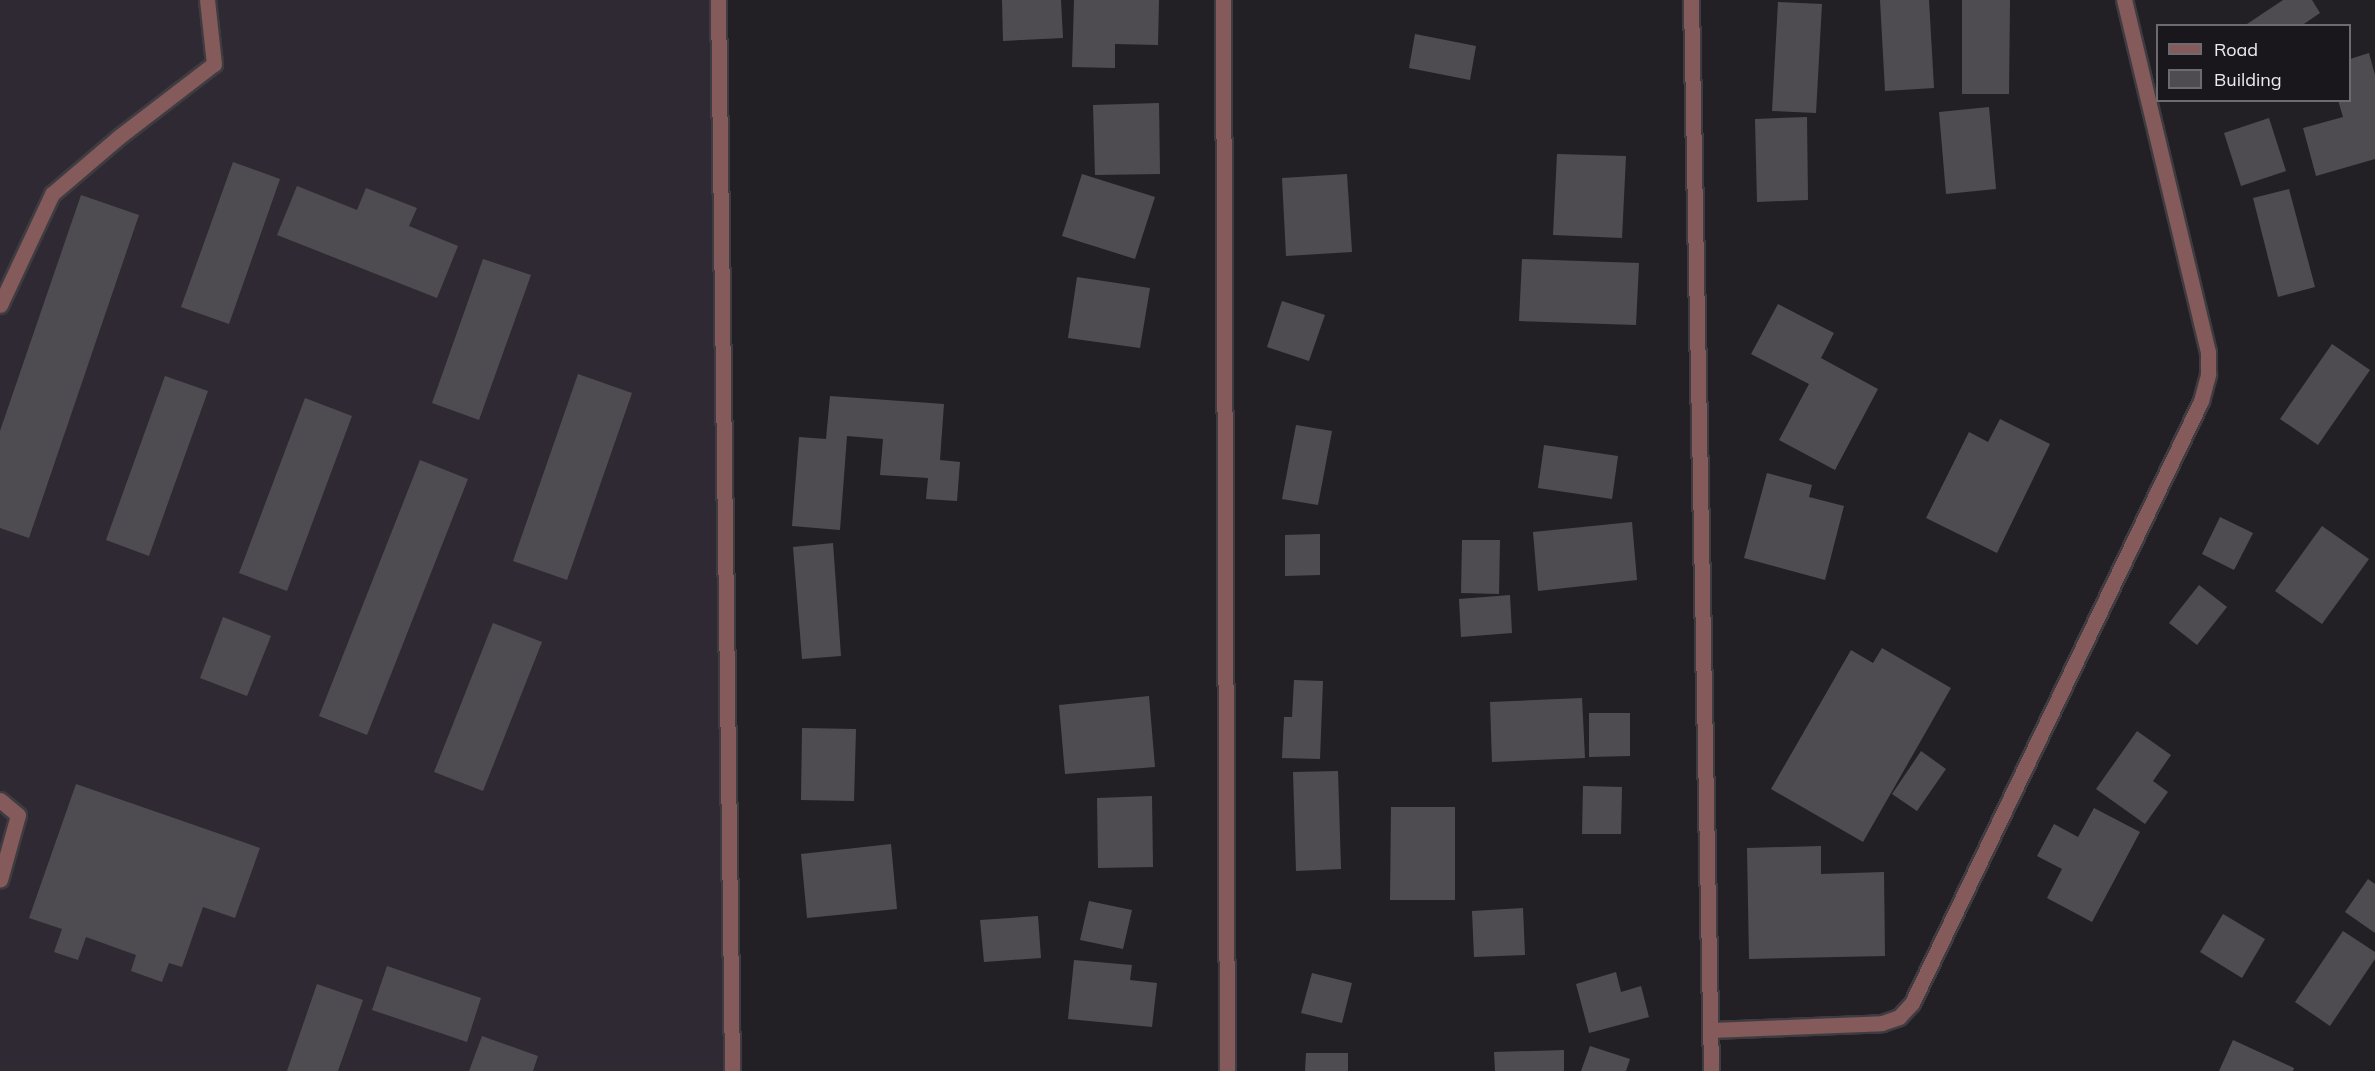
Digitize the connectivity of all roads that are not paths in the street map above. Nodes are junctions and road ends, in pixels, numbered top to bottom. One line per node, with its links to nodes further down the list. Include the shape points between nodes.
1 (207, 0): 6 (street, via 214,64 52,194)
2 (718, 0): 10 (street)
3 (1223, 0): 11 (street)
4 (1691, 0): 9 (street)
5 (2124, 0): 9 (street, via 2208,352 2208,374 2201,401 1912,1003 1899,1017 1882,1023)
6 (0, 305)
7 (0, 800): 8 (street, via 18,815)
8 (0, 880)
9 (1712, 1030): 12 (street)
10 (732, 1071)
11 (1227, 1071)
12 (1712, 1071)

